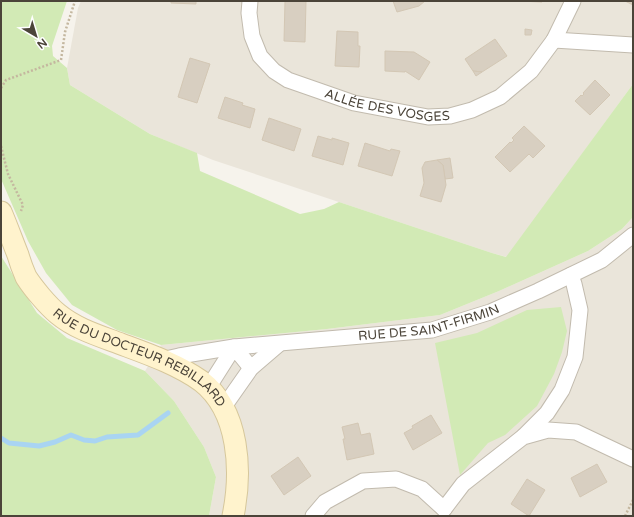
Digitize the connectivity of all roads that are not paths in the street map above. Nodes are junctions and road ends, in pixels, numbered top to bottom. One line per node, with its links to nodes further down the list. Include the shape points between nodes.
1 (250, 1): 3 (street, ALLÉE DES VOSGES, via 252,36 260,56 274,71 288,80 354,103 428,117 450,116 472,110 500,97 531,71)
2 (573, 1): 3 (street, ALLÉE DES VOSGES)
3 (554, 40): 4 (street)
4 (633, 45)
5 (1, 212): 10 (main road, RUE DU DOCTEUR REBILLARD, via 26,277 58,314 79,328)
6 (633, 235): 7 (street, RUE DE SAINT-FIRMIN, via 602,260)
7 (571, 275): 8 (street, RUE DE SAINT-FIRMIN, via 490,312 432,330); 14 (street, via 580,310 575,357 562,390 547,413)
8 (279, 344): 9 (street, RUE DE SAINT-FIRMIN); 11 (street)
9 (234, 347): 10 (street, RUE DE SAINT-FIRMIN); 11 (street); 12 (street)
10 (162, 360): 12 (main road, RUE DU DOCTEUR REBILLARD, via 194,376)
11 (250, 368): 13 (street)
12 (208, 388): 13 (main road, RUE DU DOCTEUR REBILLARD)
13 (223, 408): 17 (main road, RUE DU DOCTEUR REBILLARD, via 236,442 237,488)
14 (523, 437): 15 (street, via 548,430 576,432); 16 (street, via 463,484)
15 (633, 459)
16 (445, 513): 18 (street, via 422,489 396,479 389,479 363,481 325,502)
17 (233, 516)
18 (313, 516)

